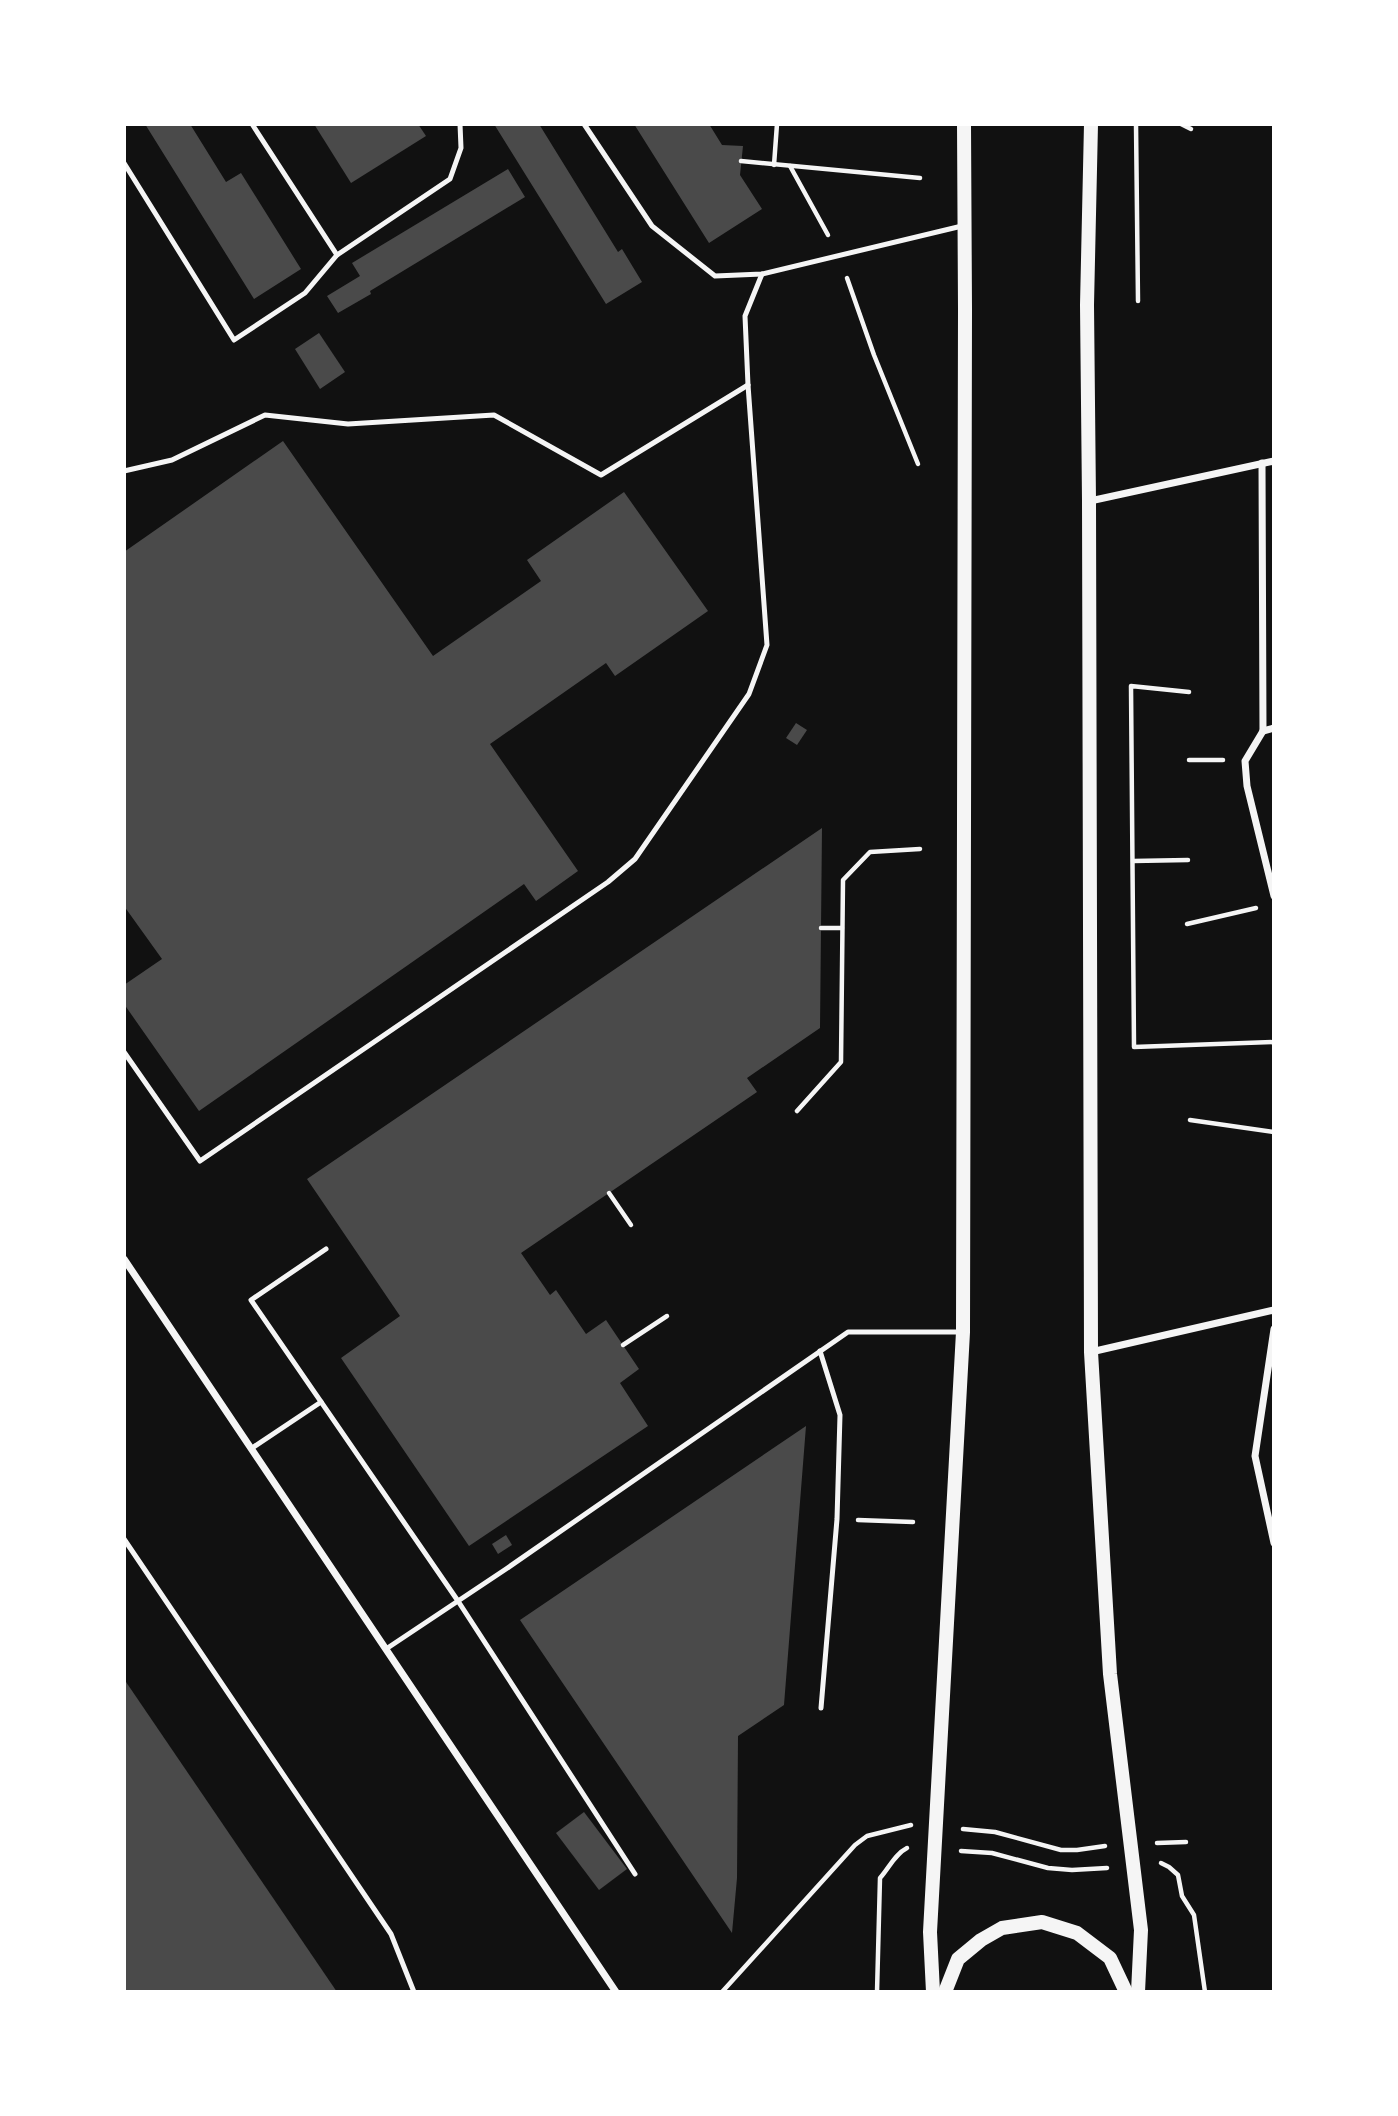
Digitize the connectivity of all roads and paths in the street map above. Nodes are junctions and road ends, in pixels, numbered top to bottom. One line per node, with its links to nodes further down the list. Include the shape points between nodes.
1 (252, 124): 16 (lane)
2 (460, 124): 16 (lane, via 461,148 450,180)
3 (584, 124): 18 (lane, via 652,226 715,276)
4 (777, 124): 12 (path)
5 (964, 124): 15 (main road)
6 (1091, 124): 25 (main road)
7 (1136, 124): 19 (path)
8 (1181, 124): 9 (path)
9 (1191, 129)
10 (741, 161): 12 (path)
11 (124, 163): 16 (lane, via 234,340 305,293)
12 (774, 165): 13 (path)
13 (790, 166): 14 (path); 17 (path)
14 (920, 178)
15 (965, 226): 17 (lane); 49 (main road)
16 (337, 255)
17 (840, 256): 18 (lane); 23 (path)
18 (762, 274): 20 (lane, via 745,316)
19 (1138, 301)
20 (748, 386): 24 (lane, via 601,475 494,415 348,424 265,415 172,460); 38 (lane, via 767,645 749,694 635,859 200,1161)
21 (1274, 461): 22 (street)
22 (1262, 463): 25 (street); 28 (street)
23 (918, 464)
24 (124, 471)
25 (1089, 501): 52 (main road)
26 (1189, 692): 31 (path, via 1131,686)
27 (1274, 728): 28 (street)
28 (1263, 731): 32 (street, via 1245,761)
29 (920, 849): 36 (path, via 870,852 843,880)
30 (1188, 860): 31 (path)
31 (1133, 861): 37 (path, via 1134,1047)
32 (1274, 896)
33 (1261, 906): 34 (path)
34 (1188, 923)
35 (821, 928): 36 (path)
36 (842, 928): 39 (path, via 841,1062)
37 (1274, 1042)
38 (124, 1052)
39 (797, 1111)
40 (1190, 1120): 41 (path)
41 (1274, 1132)
42 (609, 1193): 43 (path)
43 (631, 1224)
44 (326, 1249): 53 (lane, via 251,1300)
45 (124, 1259): 54 (street)
46 (1274, 1310): 52 (street)
47 (667, 1316): 50 (path)
48 (1274, 1329): 58 (street, via 1255,1456)
49 (963, 1332): 51 (lane, via 848,1332); 76 (main road, via 930,1932)
50 (623, 1345)
51 (820, 1351): 55 (lane, via 840,1415); 59 (lane)
52 (1091, 1352): 79 (main road, via 1110,1674 1141,1930)
53 (320, 1402): 54 (lane); 59 (lane)
54 (252, 1448): 60 (street)
55 (837, 1519): 56 (path); 61 (lane)
56 (913, 1522)
57 (124, 1539): 72 (lane, via 391,1934)
58 (1274, 1543)
59 (458, 1601): 60 (lane); 71 (lane)
60 (386, 1649): 73 (street)
61 (821, 1708)
62 (913, 1825): 74 (path, via 867,1836 855,1845)
63 (958, 1829): 66 (path, via 995,1832 1061,1850)
64 (1186, 1842): 65 (path)
65 (1153, 1843)
66 (1107, 1846)
67 (915, 1848): 75 (path, via 904,1848 880,1878)
68 (957, 1850): 70 (path, via 992,1853 1048,1868)
69 (1155, 1863): 80 (path, via 1163,1863 1178,1875 1182,1896 1194,1915)
70 (1111, 1868)
71 (635, 1874)
72 (414, 1992)
73 (616, 1992)
74 (722, 1992)
75 (877, 1992)
76 (933, 1992)
77 (945, 1992): 78 (main road, via 958,1959 981,1940 1002,1928 1042,1922 1076,1933 1110,1958)
78 (1126, 1992)
79 (1138, 1992)
80 (1205, 1992)

